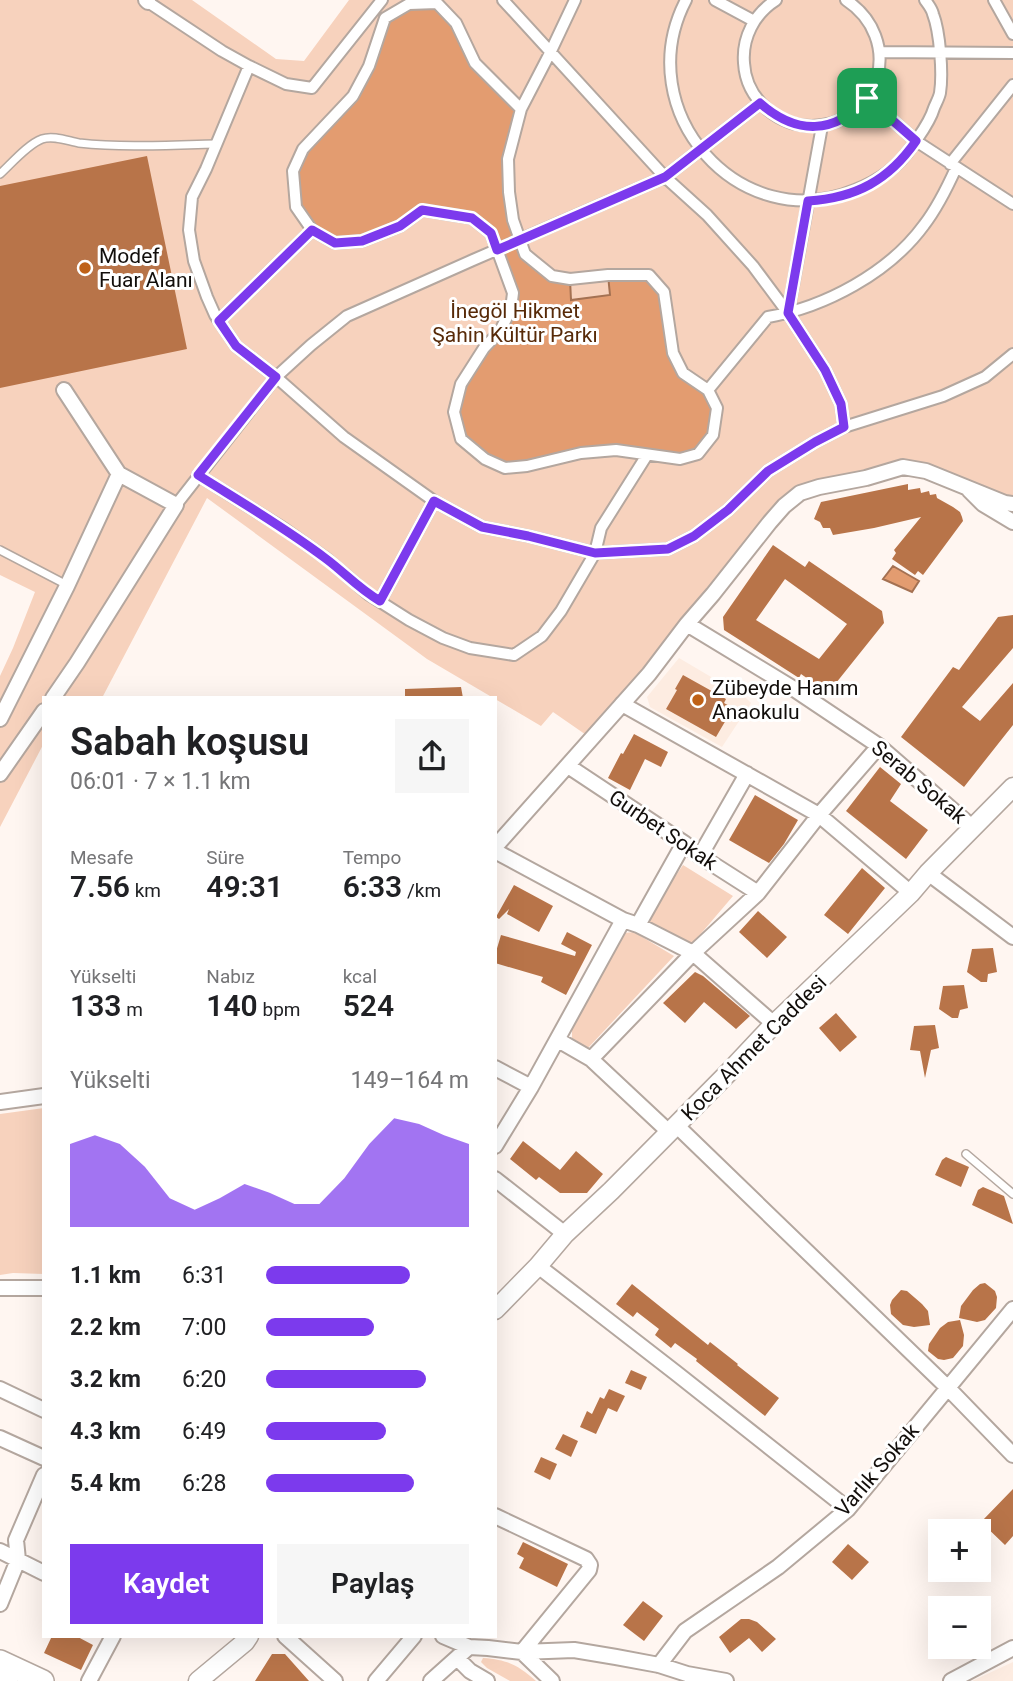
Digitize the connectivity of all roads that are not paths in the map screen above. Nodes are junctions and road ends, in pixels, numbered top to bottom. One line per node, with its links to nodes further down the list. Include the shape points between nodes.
1 (382, 0): 18 (street, via 312,88 286,84)
2 (503, 0): 15 (street)
3 (575, 0): 15 (street)
4 (686, 0): 26 (street, via 671,38 671,85 676,107)
5 (715, 0): 12 (street)
6 (776, 0): 12 (street)
7 (846, 0): 11 (street)
8 (925, 0): 16 (street, via 933,13)
9 (994, 0): 13 (street)
10 (147, 1): 18 (street)
11 (860, 4): 14 (street)
12 (754, 21): 21 (street, via 746,37 744,72)
13 (1013, 34)
14 (880, 52): 16 (street); 20 (street, via 875,84)
15 (550, 53): 22 (street); 29 (street)
16 (940, 53): 17 (street); 24 (street, via 940,93)
17 (1013, 53)
18 (249, 66): 25 (street)
19 (1013, 85): 27 (street)
20 (867, 98): 23 (street, via 848,116); 24 (street)
21 (760, 103): 23 (street, via 788,122); 26 (street)
22 (521, 109): 32 (street, via 475,63 456,23 436,4 410,4 385,18 353,96 303,149 293,172 296,207); 33 (street, via 508,159 513,220)
23 (822, 126): 30 (street)
24 (916, 141): 27 (street); 30 (street, via 905,157 871,184)
25 (216, 144): 28 (lane, via 109,145 43,139); 36 (street, via 192,197 189,230 194,261)
26 (701, 150): 29 (street); 30 (street, via 747,186 766,195)
27 (953, 167): 31 (street); 35 (street, via 923,228 879,269 821,302)
28 (0, 174)
29 (665, 177): 33 (street); 35 (street, via 707,215)
30 (808, 201): 35 (street)
31 (1013, 204)
32 (312, 230): 34 (street, via 335,243 362,241 400,226 422,210 472,218 491,233); 36 (street)
33 (520, 239): 34 (street); 40 (street, via 525,254 552,276 649,275 664,292 673,353 683,373)
34 (497, 250): 38 (street, via 347,316); 42 (street, via 513,293 511,309 461,384 454,412 461,439 505,468 581,453 616,450)
35 (788, 313): 40 (street, via 768,317); 41 (street, via 825,370 841,404)
36 (219, 321): 38 (street, via 236,346)
37 (1013, 354): 41 (street, via 985,377 943,396)
38 (276, 377): 44 (street); 46 (street, via 344,437)
39 (64, 390): 43 (street)
40 (708, 390): 42 (street, via 717,408 713,435 698,454 680,459)
41 (844, 427): 51 (street, via 768,471 694,536 668,549)
42 (647, 455): 51 (street, via 601,528)
43 (119, 474): 48 (street); 52 (street)
44 (198, 475): 48 (street); 53 (street, via 283,528)
45 (966, 486): 47 (street); 49 (street, via 983,504); 54 (street, via 902,467 800,493 770,522)
46 (434, 501): 51 (street, via 482,527); 53 (street)
47 (1013, 504)
48 (176, 505): 55 (street)
49 (1013, 522)
50 (0, 550): 52 (lane)
51 (595, 553): 53 (street, via 542,636 514,655 470,649)
52 (67, 586): 58 (street)
53 (380, 601)
54 (688, 624): 56 (street); 59 (street, Serab Sokak)
55 (54, 696)
56 (622, 704): 60 (street); 62 (street)
57 (42, 714): 61 (street)
58 (0, 719)
59 (879, 746): 64 (street); 65 (street, Serab Sokak)
60 (568, 766): 66 (street, Gurbet Sokak); 67 (street)
61 (0, 774)
62 (747, 774): 64 (street); 69 (street)
63 (1013, 787): 65 (street, Koca Ahmet Caddesi)
64 (819, 815): 71 (street); 72 (street)
65 (972, 827): 70 (street, Koca Ahmet Caddesi)
66 (684, 843): 69 (street, Gurbet Sokak); 74 (street)
67 (497, 847)
68 (497, 850): 73 (street)
69 (700, 856): 71 (street, Gurbet Sokak)
70 (928, 873): 72 (street, Koca Ahmet Caddesi); 75 (street)
71 (758, 893): 76 (street)
72 (911, 893): 77 (street, Koca Ahmet Caddesi)
73 (623, 920): 74 (street); 78 (street)
74 (638, 925): 76 (street)
75 (1013, 937)
76 (693, 953): 77 (street); 79 (street)
77 (774, 1024): 84 (street, Koca Ahmet Caddesi)
78 (558, 1040): 79 (street); 81 (street)
79 (590, 1059): 84 (street)
80 (497, 1069): 81 (street)
81 (531, 1087): 85 (street)
82 (42, 1096): 83 (street)
83 (0, 1102)
84 (673, 1129): 89 (street, Koca Ahmet Caddesi); 95 (street)
85 (497, 1143)
86 (966, 1154): 88 (lane)
87 (497, 1182): 89 (street)
88 (1013, 1194)
89 (565, 1234): 90 (street, Koca Ahmet Caddesi)
90 (538, 1266): 93 (street, Koca Ahmet Caddesi); 102 (street)
91 (0, 1288): 92 (street)
92 (42, 1288)
93 (497, 1308)
94 (1013, 1309): 95 (street, Varlık Sokak)
95 (947, 1387): 99 (street); 102 (street, Varlık Sokak)
96 (0, 1389): 97 (street)
97 (42, 1409)
98 (0, 1438): 100 (street)
99 (1013, 1455)
100 (42, 1457)
101 (42, 1480): 105 (street, via 16,1540)
102 (848, 1509): 118 (street, Varlık Sokak, via 778,1567 685,1631)
103 (497, 1517): 115 (street, via 590,1565)
104 (0, 1551): 105 (street)
105 (18, 1560): 106 (street); 107 (street)
106 (42, 1572)
107 (0, 1604)
108 (112, 1638): 122 (street)
109 (248, 1638): 123 (street)
110 (287, 1638): 124 (street)
111 (412, 1638): 125 (street)
112 (448, 1638): 113 (street)
113 (468, 1647): 115 (street); 116 (street)
114 (1013, 1648): 130 (street)
115 (522, 1652): 118 (street, via 574,1650); 128 (street)
116 (457, 1658): 126 (street); 127 (street)
117 (0, 1661): 121 (main road)
118 (659, 1665): 129 (street)
119 (0, 1678): 120 (main road)
120 (7, 1681)
121 (43, 1681)
122 (89, 1681)
123 (198, 1681)
124 (335, 1681)
125 (376, 1681)
126 (431, 1681)
127 (487, 1681)
128 (552, 1681)
129 (726, 1681)
130 (951, 1681)

